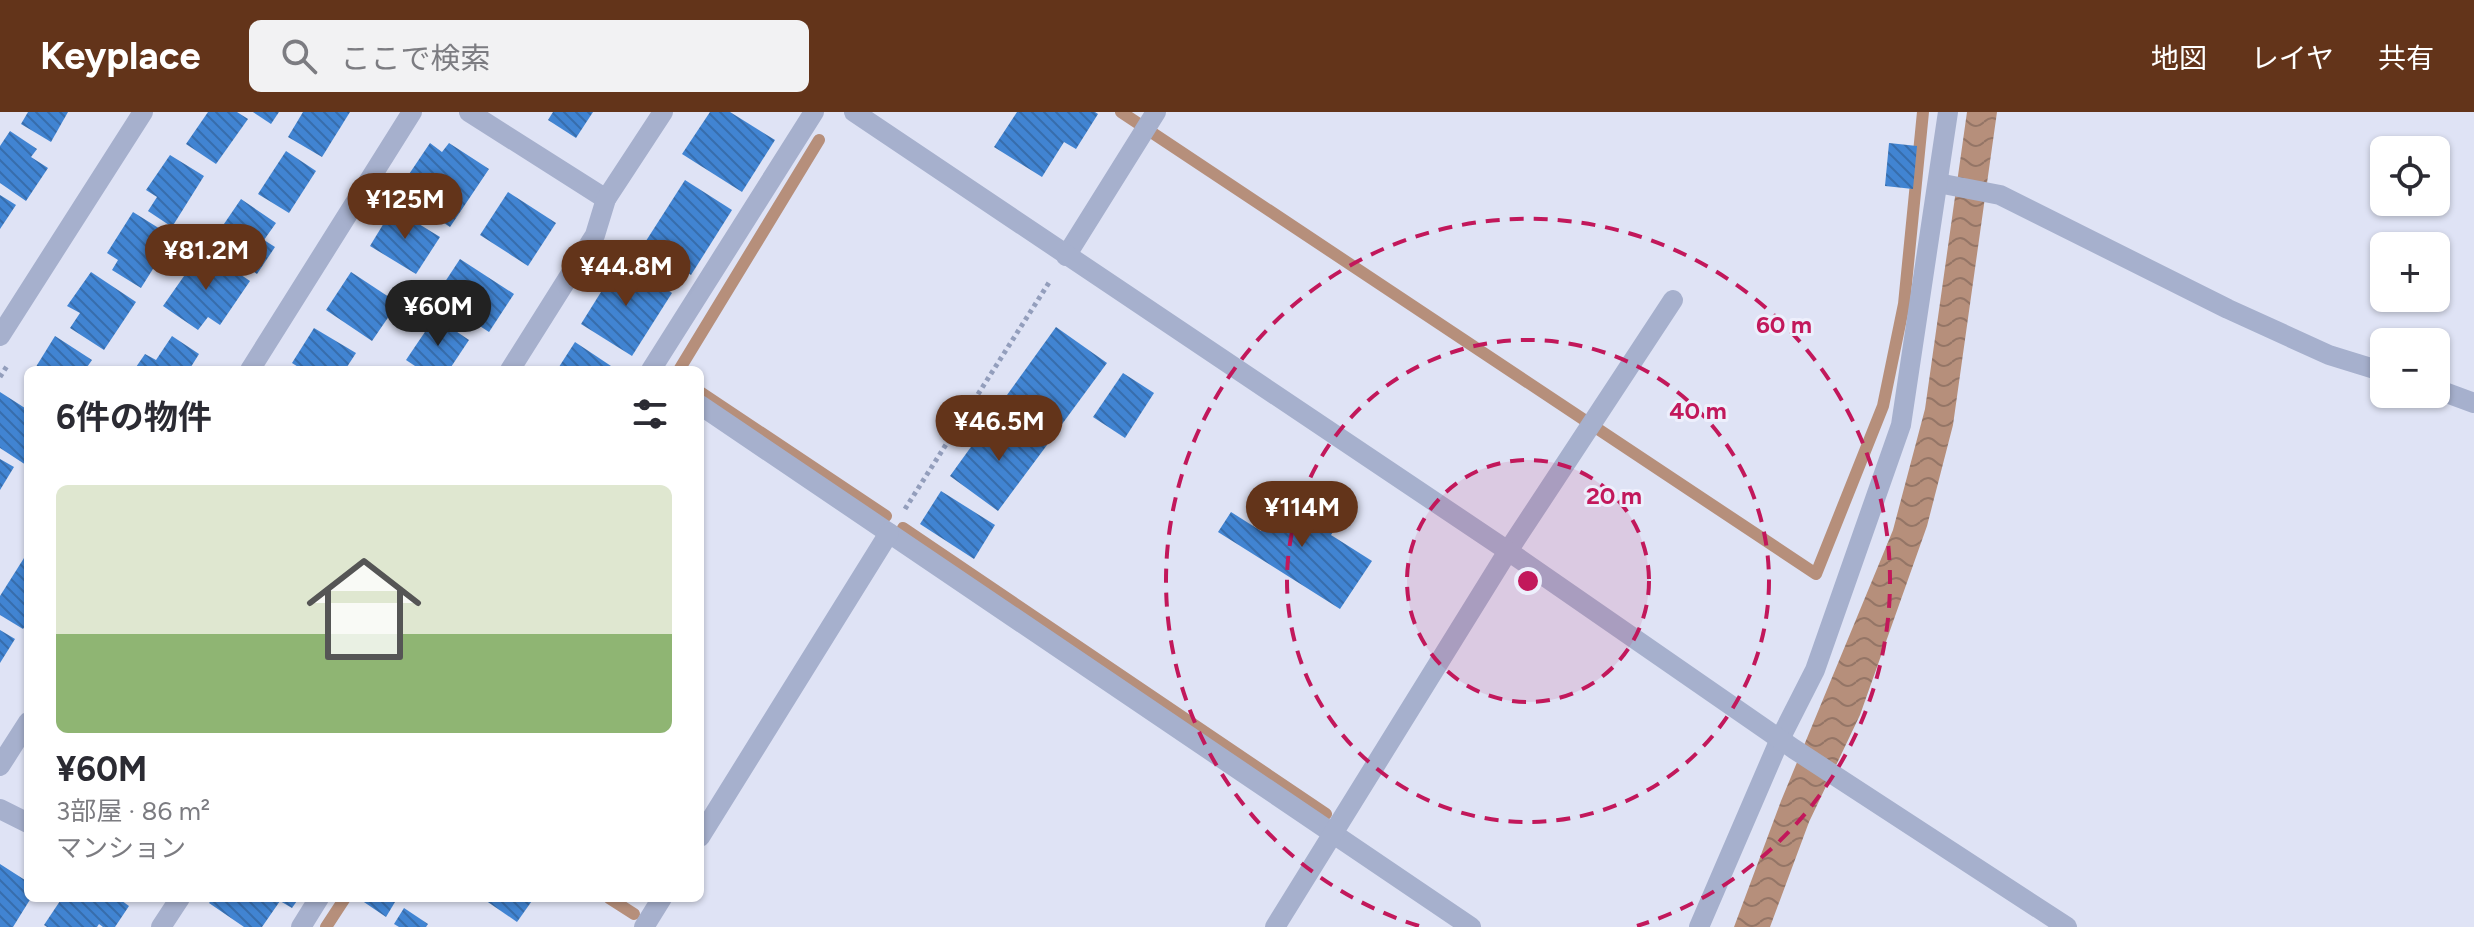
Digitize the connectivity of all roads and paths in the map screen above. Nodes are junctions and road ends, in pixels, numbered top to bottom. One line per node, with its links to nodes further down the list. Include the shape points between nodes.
1 (143, 112): 13 (street)
2 (412, 112): 14 (street)
3 (469, 112): 10 (street)
4 (663, 112): 10 (street)
5 (814, 112): 16 (street)
6 (854, 112): 11 (street)
7 (1948, 112): 9 (street)
8 (1149, 123): 11 (street)
9 (1944, 184): 17 (street, via 2000,195 2228,309); 24 (street, via 1901,425)
10 (606, 199): 15 (street, via 595,235)
11 (1066, 256): 21 (path); 22 (street)
12 (1673, 300): 22 (street)
13 (0, 336)
14 (253, 366)
15 (513, 366)
16 (654, 366)
17 (2370, 368)
18 (2450, 394): 19 (street)
19 (2474, 403)
20 (704, 408): 21 (street)
21 (889, 533): 28 (street); 29 (street)
22 (1508, 551): 24 (street); 29 (street)
23 (24, 728): 25 (street)
24 (1787, 744): 38 (street); 39 (street)
25 (0, 766)
26 (0, 809): 27 (street)
27 (24, 821)
28 (704, 831)
29 (1335, 834): 36 (street); 37 (street)
30 (176, 902): 33 (street)
31 (317, 902): 34 (street)
32 (660, 902): 35 (street)
33 (161, 927)
34 (301, 927)
35 (644, 927)
36 (1275, 927)
37 (1471, 927)
38 (1699, 927)
39 (2067, 927)

